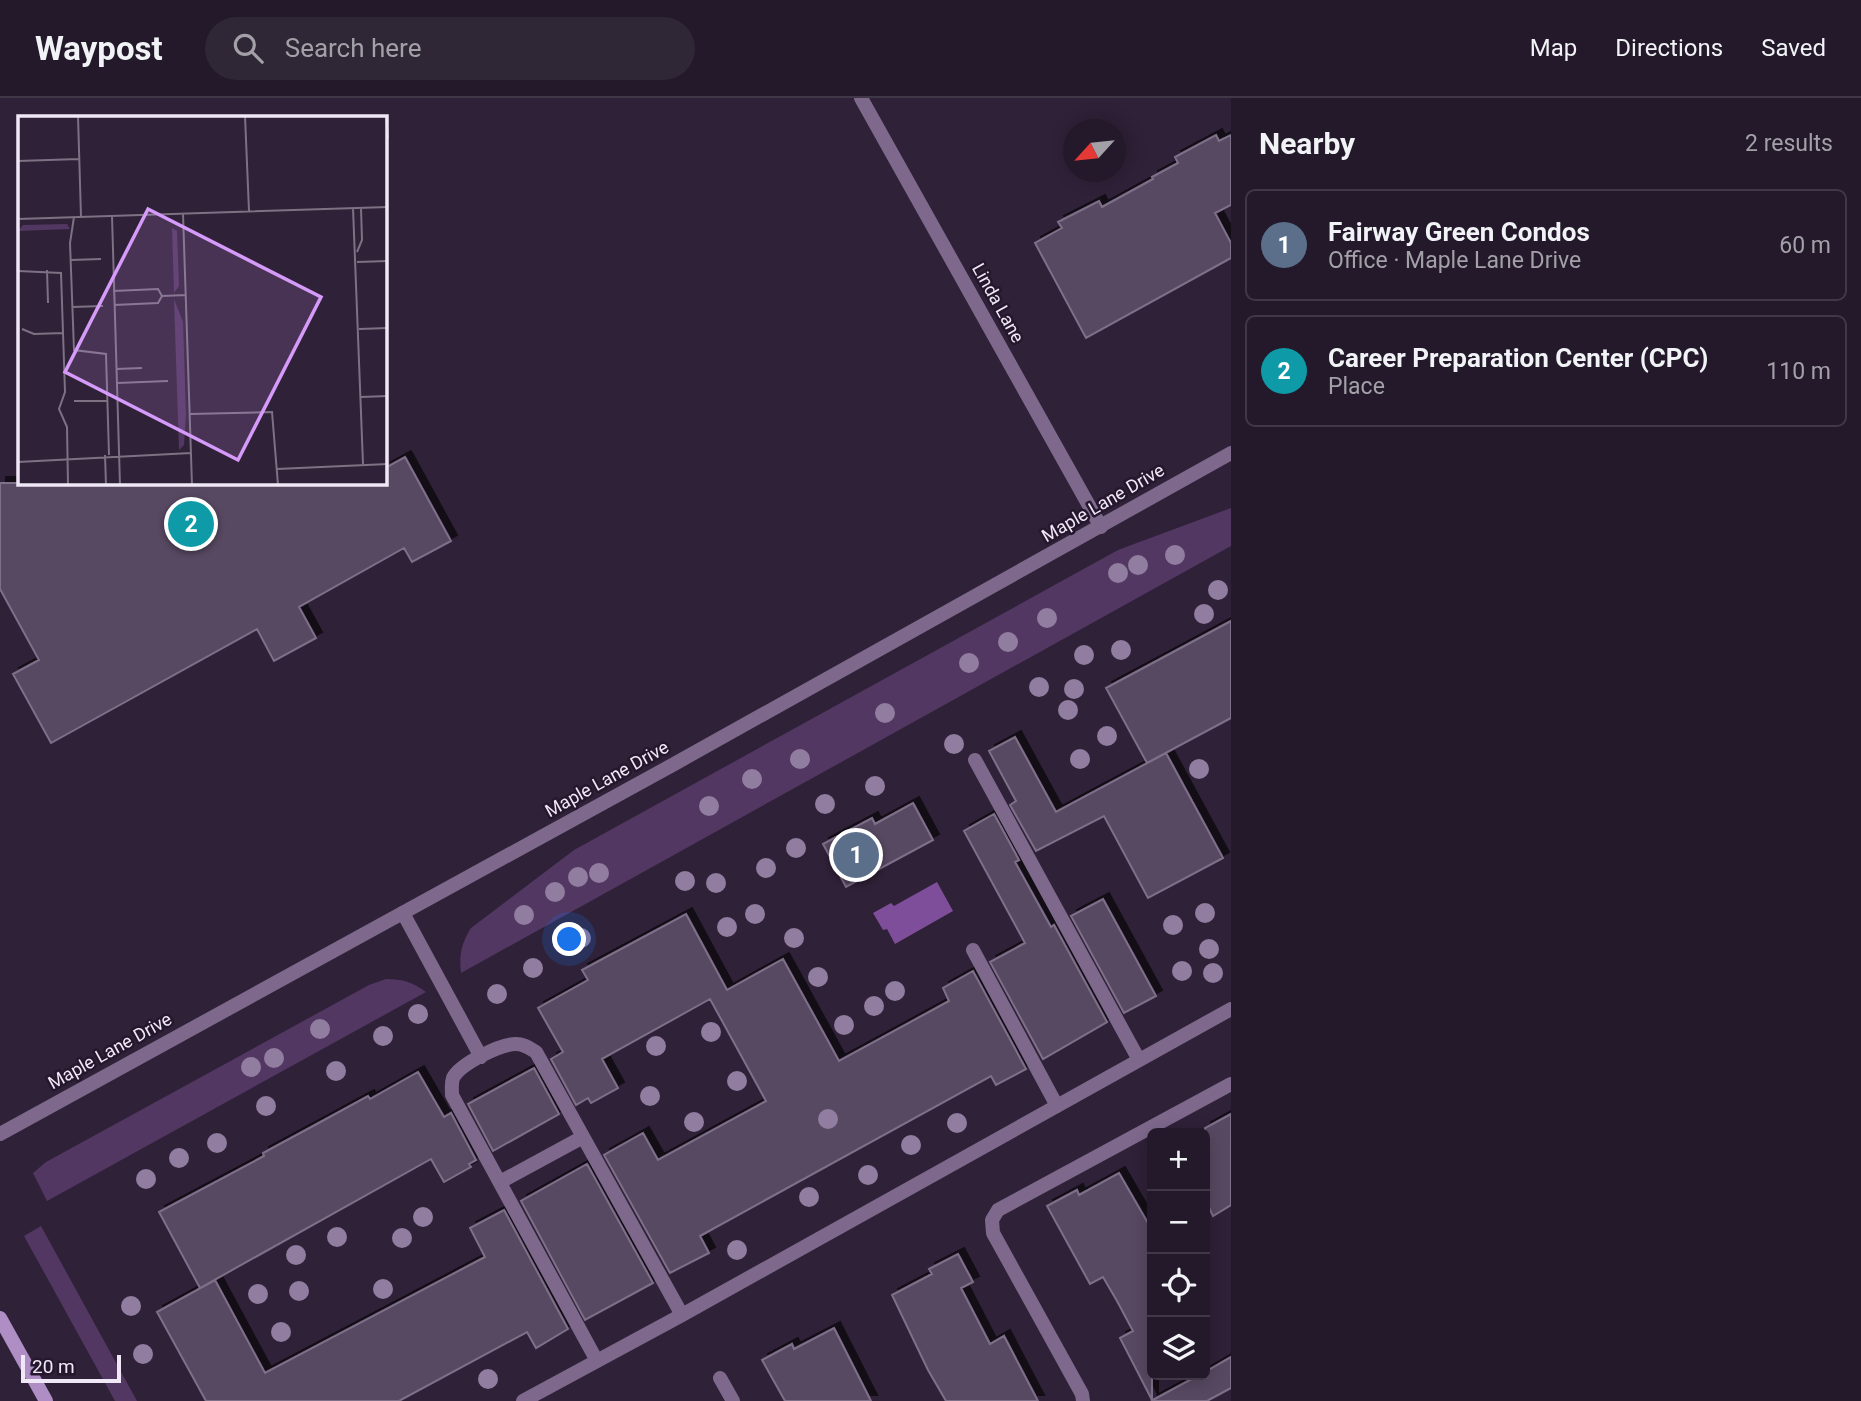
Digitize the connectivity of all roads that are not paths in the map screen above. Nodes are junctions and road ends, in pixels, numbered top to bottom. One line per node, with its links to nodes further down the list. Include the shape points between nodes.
1 (861, 98): 3 (street, Linda Lane)
2 (1231, 453): 3 (street, Maple Lane Drive)
3 (1101, 527): 5 (street, Maple Lane Drive)
4 (975, 760): 9 (street)
5 (403, 913): 8 (street); 12 (street, Maple Lane Drive)
6 (973, 950): 11 (street)
7 (1231, 1009): 9 (street)
8 (481, 1057): 13 (street, via 517,1044 536,1052); 14 (street, via 459,1070 451,1085 452,1095)
9 (1139, 1060): 11 (street)
10 (1231, 1084): 22 (street, via 998,1210 992,1220 993,1234)
11 (1057, 1106): 15 (street)
12 (0, 1134)
13 (583, 1137): 14 (street); 15 (street)
14 (500, 1182): 17 (street)
15 (682, 1315): 17 (street)
16 (0, 1318): 19 (main road)
17 (597, 1361): 20 (street)
18 (720, 1378): 21 (street)
19 (46, 1401)
20 (523, 1401)
21 (733, 1401)
22 (1083, 1401)

